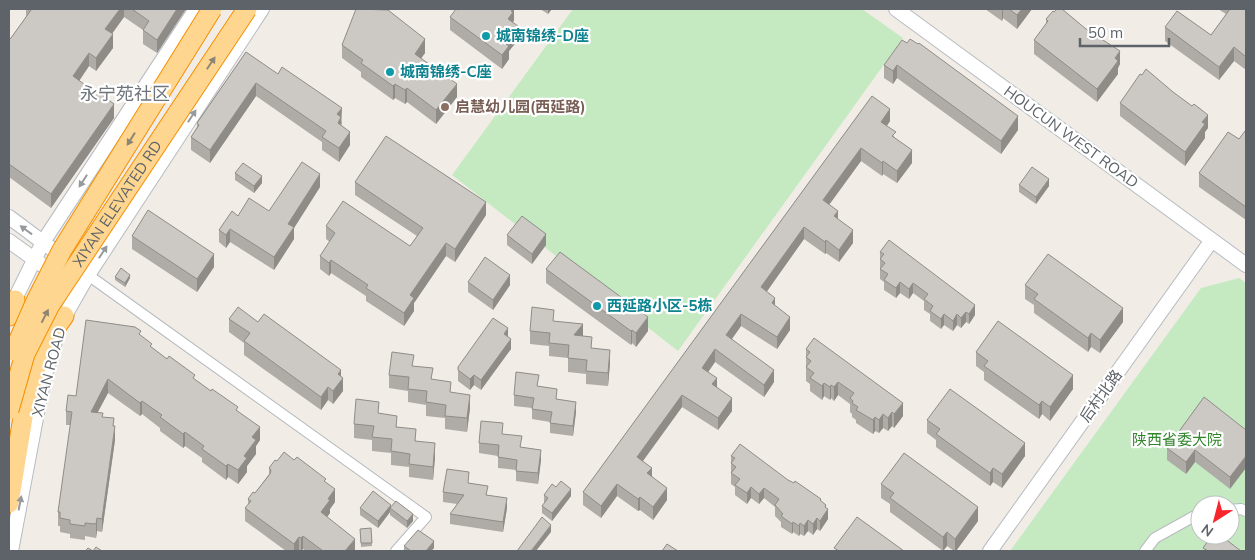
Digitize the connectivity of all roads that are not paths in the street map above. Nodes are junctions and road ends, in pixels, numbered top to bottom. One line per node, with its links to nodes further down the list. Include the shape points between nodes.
1 (196, 9): 10 (street, one-way to 10)
2 (212, 9): 17 (highway, XIYAN ELEVATED RD, one-way to 17, bridge, via 62,250)
3 (247, 9): 18 (highway, XIYAN ELEVATED RD, one-way to 3, bridge, via 25,354 50,305)
4 (262, 9): 13 (street, XIYAN ROAD, one-way to 4)
5 (896, 9): 6 (street, HOUCUN WEST ROAD)
6 (911, 13): 8 (street, HOUCUN WEST ROAD)
7 (9, 218): 10 (street, one-way to 7)
8 (1212, 240): 12 (street, HOUCUN WEST ROAD); 23 (street, 后村北路)
9 (9, 241): 11 (street)
10 (42, 242): 11 (street); 13 (street)
11 (34, 260): 14 (street); 15 (street)
12 (1246, 265)
13 (88, 276): 14 (street, XIYAN ROAD); 22 (street, via 426,517)
14 (78, 292): 16 (street, XIYAN ROAD)
15 (11, 308)
16 (64, 316): 19 (highway, via 48,338 35,370 24,411); 21 (street, XIYAN ROAD, one-way to 16, via 43,381)
17 (9, 365)
18 (9, 410)
19 (9, 502)
20 (1190, 519): 24 (street, via 1155,538)
21 (11, 551)
22 (396, 551)
23 (990, 551)
24 (1145, 551)

